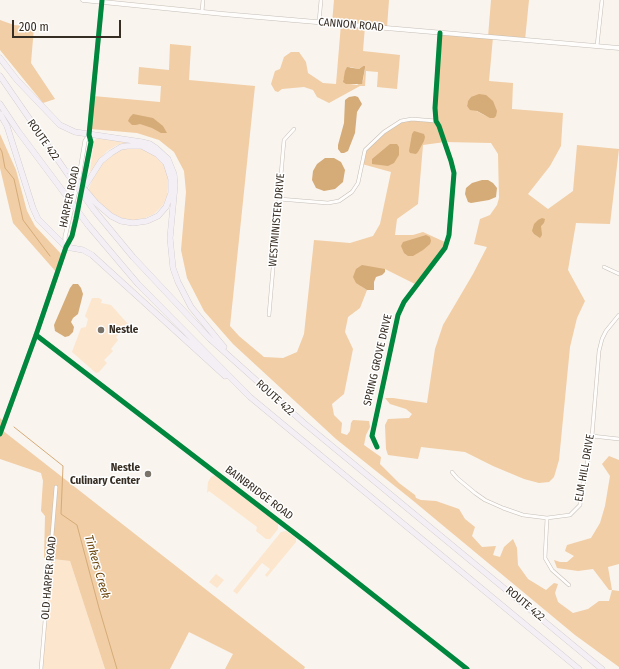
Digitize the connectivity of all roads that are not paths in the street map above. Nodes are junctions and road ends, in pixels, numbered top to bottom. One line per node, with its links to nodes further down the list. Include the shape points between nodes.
1 (83, 0): 5 (main road, CANNON ROAD)
2 (203, 0): 6 (street)
3 (321, 0): 7 (street)
4 (602, 0): 9 (street)
5 (102, 1): 6 (main road, CANNON ROAD); 17 (street, HARPER ROAD)
6 (202, 12): 7 (main road, CANNON ROAD)
7 (319, 22): 8 (main road, CANNON ROAD)
8 (440, 33): 9 (main road, CANNON ROAD); 15 (street, SPRING GROVE DRIVE)
9 (597, 46): 10 (main road, CANNON ROAD)
10 (619, 48)
11 (0, 58): 17 (highway, via 17,80 60,125)
12 (0, 76): 18 (highway, ROUTE 422)
13 (0, 104): 27 (highway, ROUTE 422, bridge, via 88,225 138,284)
14 (0, 114): 21 (highway, via 7,126 33,208 38,218)
15 (436, 121): 20 (street, via 401,121 384,132 365,150 358,183 352,192 339,201 328,203); 32 (street, SPRING GROVE DRIVE, via 454,173 449,235 445,248 404,302 398,315 372,436)
16 (294, 129): 20 (street, WESTMINISTER DRIVE, via 284,140)
17 (89, 135): 19 (street, HARPER ROAD, via 91,142); 21 (street, HARPER ROAD, via 85,141 65,237); 28 (highway, via 150,144 168,159 175,185 170,238 171,257 178,282 191,307 221,344)
18 (69, 174): 19 (highway, bridge, via 96,203 110,216 133,223 158,216 166,207 172,179 166,163 157,154 142,146 127,146 121,147 101,161); 28 (highway, ROUTE 422, bridge, via 94,210 133,257 210,339)
19 (82, 191): 21 (street, HARPER ROAD, via 72,236)
20 (279, 199): 24 (street, WESTMINISTER DRIVE)
21 (66, 247): 26 (street, HARPER ROAD); 27 (highway, via 83,250 92,255 216,370)
22 (604, 267): 23 (street)
23 (619, 274)
24 (269, 315)
25 (619, 315): 30 (street, ELM HILL DRIVE, via 606,331 599,351)
26 (36, 335): 29 (street, HARPER ROAD); 38 (street, BAINBRIDGE ROAD)
27 (250, 397): 39 (highway, ROUTE 422)
28 (280, 402): 40 (highway, ROUTE 422)
29 (0, 434)
30 (592, 436): 31 (street); 35 (street, ELM HILL DRIVE, via 580,505 570,515)
31 (619, 439)
32 (377, 446)
33 (452, 472): 35 (street, ELM HILL DRIVE, via 485,500 523,515)
34 (56, 487): 37 (street, OLD HARPER ROAD)
35 (547, 518): 36 (street, via 545,558 552,570)
36 (569, 585)
37 (41, 669)
38 (467, 669)
39 (579, 669)
40 (602, 669)

